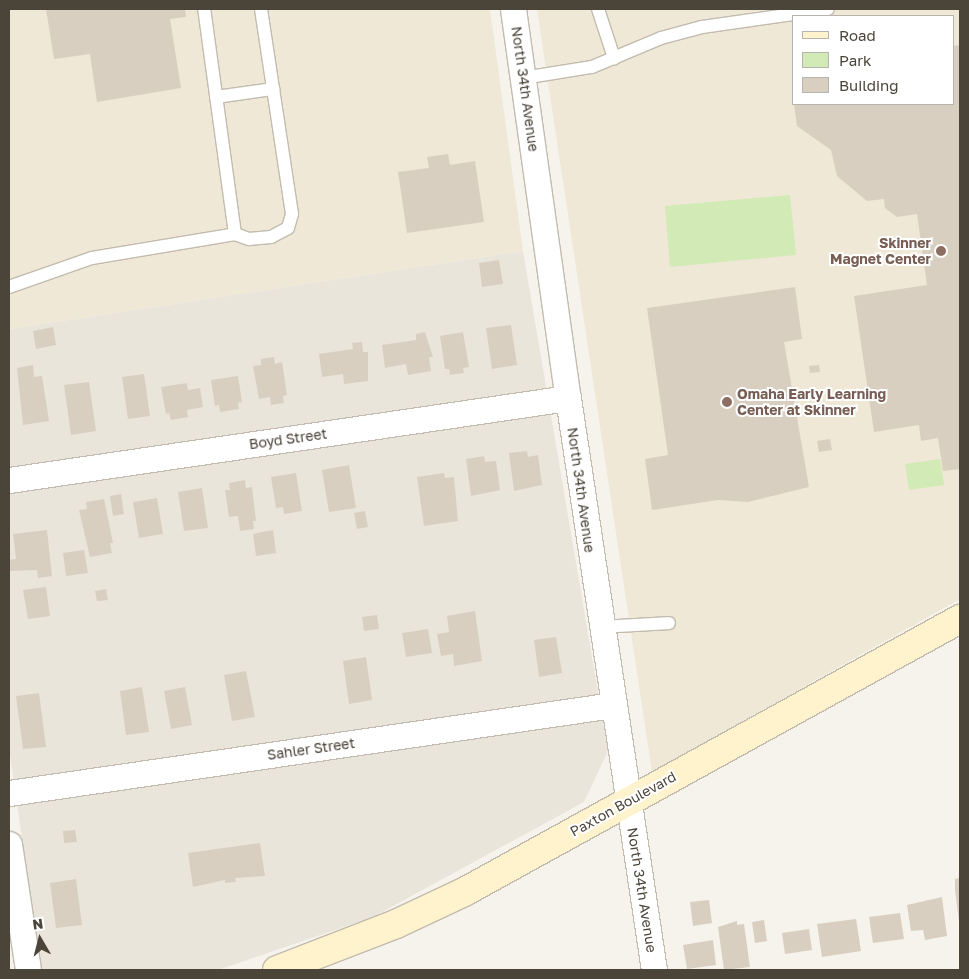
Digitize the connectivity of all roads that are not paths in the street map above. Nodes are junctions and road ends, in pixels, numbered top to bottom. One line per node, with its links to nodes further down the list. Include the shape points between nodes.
1 (204, 9): 9 (lane)
2 (261, 9): 8 (lane)
3 (513, 9): 7 (street, North 34th Avenue)
4 (598, 9): 6 (lane)
5 (828, 9): 6 (lane, via 702,27 661,38)
6 (614, 58): 7 (lane, via 565,73)
7 (523, 78): 12 (street, North 34th Avenue)
8 (273, 89): 9 (lane); 10 (lane, via 292,214 288,228 271,237 249,239)
9 (216, 98): 10 (lane)
10 (235, 234): 11 (lane, via 92,258)
11 (9, 287)
12 (568, 398): 13 (street, Boyd Street); 16 (street, North 34th Avenue)
13 (9, 480)
14 (960, 620): 19 (street, Paxton Boulevard)
15 (668, 623): 16 (lane)
16 (602, 627): 17 (street, North 34th Avenue)
17 (613, 705): 18 (street, Sahler Street); 19 (street, North 34th Avenue)
18 (9, 793)
19 (628, 801): 22 (street, Paxton Boulevard, via 466,890 396,924); 23 (street, North 34th Avenue)
20 (9, 844): 21 (street)
21 (28, 970)
22 (278, 970)
23 (654, 970)

